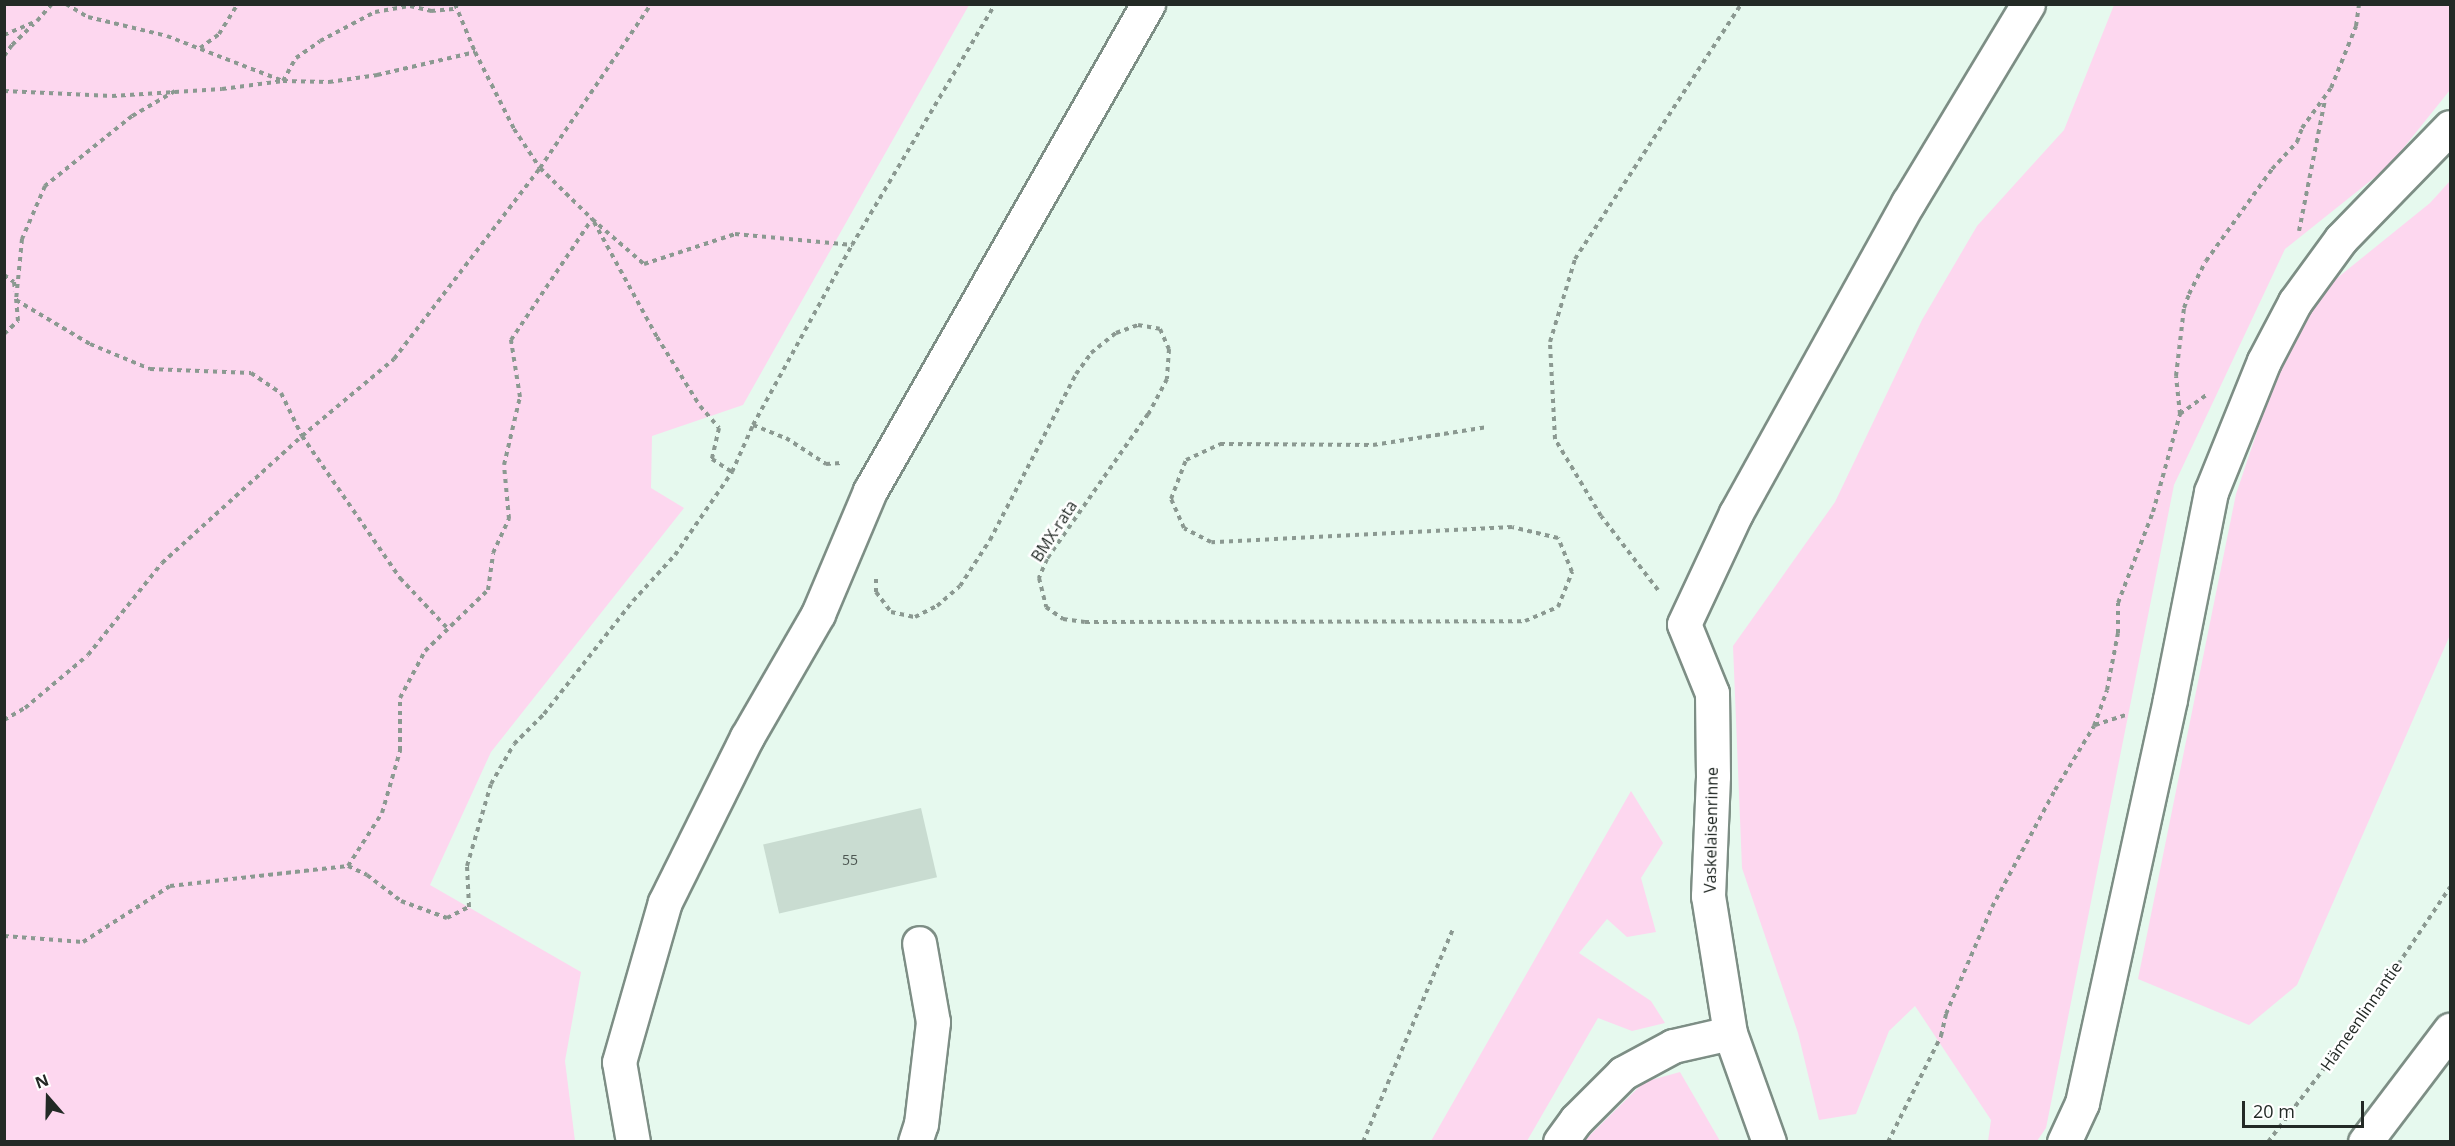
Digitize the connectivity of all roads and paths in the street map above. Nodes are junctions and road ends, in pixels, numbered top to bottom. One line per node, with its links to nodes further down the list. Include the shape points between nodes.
1 (52, 4): 11 (path)
2 (66, 4): 13 (path, via 88,17)
3 (238, 4): 13 (path, via 219,34)
4 (651, 4): 21 (path)
5 (995, 4): 24 (path)
6 (1148, 4): 31 (street)
7 (1741, 4): 34 (path, via 1575,259 1550,342 1555,439 1601,516)
8 (2028, 4): 34 (street, via 1908,203 1736,513)
9 (2359, 4): 19 (path, via 2356,26)
10 (456, 7): 14 (path); 16 (path, via 431,10 410,6 375,12 296,58)
11 (37, 21): 12 (path); 15 (path)
12 (4, 35)
13 (199, 48): 16 (path)
14 (475, 52): 16 (path, via 377,75 329,82); 21 (path, via 514,129)
15 (4, 56)
16 (283, 81): 18 (path)
17 (4, 92): 18 (path, via 112,96)
18 (175, 92): 26 (path, via 132,116 45,186 22,239)
19 (2325, 99): 23 (path); 49 (path, via 2233,222 2189,294 2175,376 2180,414 2153,512 2118,603 2118,633 2094,726 1992,907 1946,1014 1941,1036)
20 (2451, 127): 50 (street, via 2341,240 2295,302 2264,361 2211,492 2082,1104)
21 (540, 168): 22 (path); 30 (path, via 394,359)
22 (592, 219): 24 (path, via 644,264 735,234); 32 (path, via 657,337 700,406 719,428 712,459); 35 (path, via 511,340 520,397 504,465 509,519 493,553 488,590)
23 (2298, 237)
24 (852, 245): 28 (path)
25 (4, 275): 26 (path, via 14,282)
26 (16, 300): 27 (path, via 18,321); 30 (path, via 90,345 150,369 251,373 281,393)
27 (4, 334)
28 (753, 425): 31 (path, via 786,438 826,464 858,462); 32 (path)
29 (1488, 426): 33 (path, BMX-rata, via 1373,445 1220,444 1186,460 1171,499 1184,528 1211,542 1512,527 1558,538 1572,572 1558,607 1525,621 1085,622 1063,619 1046,607 1039,579 1047,559 1148,414 1167,379 1169,349 1160,329 1138,325 1116,333 1091,353 1076,374 990,540 960,586 937,606 915,617 891,612 876,592)
30 (302, 436): 35 (path, via 400,578); 36 (path, via 162,563 88,655 25,708)
31 (893, 451): 44 (street, via 870,491 818,614 747,737 665,902 619,1062)
32 (732, 472): 37 (path, via 675,555 633,601 544,714 514,744 491,783 467,866 469,907 447,918 401,901)
33 (875, 575)
34 (1684, 624): 43 (street, Vaskelaisenrinne, via 1712,693 1708,896)
35 (449, 630): 37 (path, via 425,651 400,698 400,751 382,813)
36 (4, 720)
37 (348, 866): 40 (path, via 170,886 83,942)
38 (2451, 887): 51 (path, Hämeenlinnantie, via 2358,1024)
39 (1453, 929): 46 (path)
40 (4, 936)
41 (919, 943): 45 (street, via 933,1022 921,1124)
42 (2451, 1030): 52 (street)
43 (1730, 1032): 47 (street, via 1673,1046 1623,1073 1576,1120); 48 (street, Vaskelaisenrinne)
44 (633, 1142)
45 (915, 1142)
46 (1363, 1142)
47 (1560, 1142)
48 (1769, 1142)
49 (1888, 1142)
50 (2064, 1142)
51 (2268, 1142)
52 (2365, 1142)

